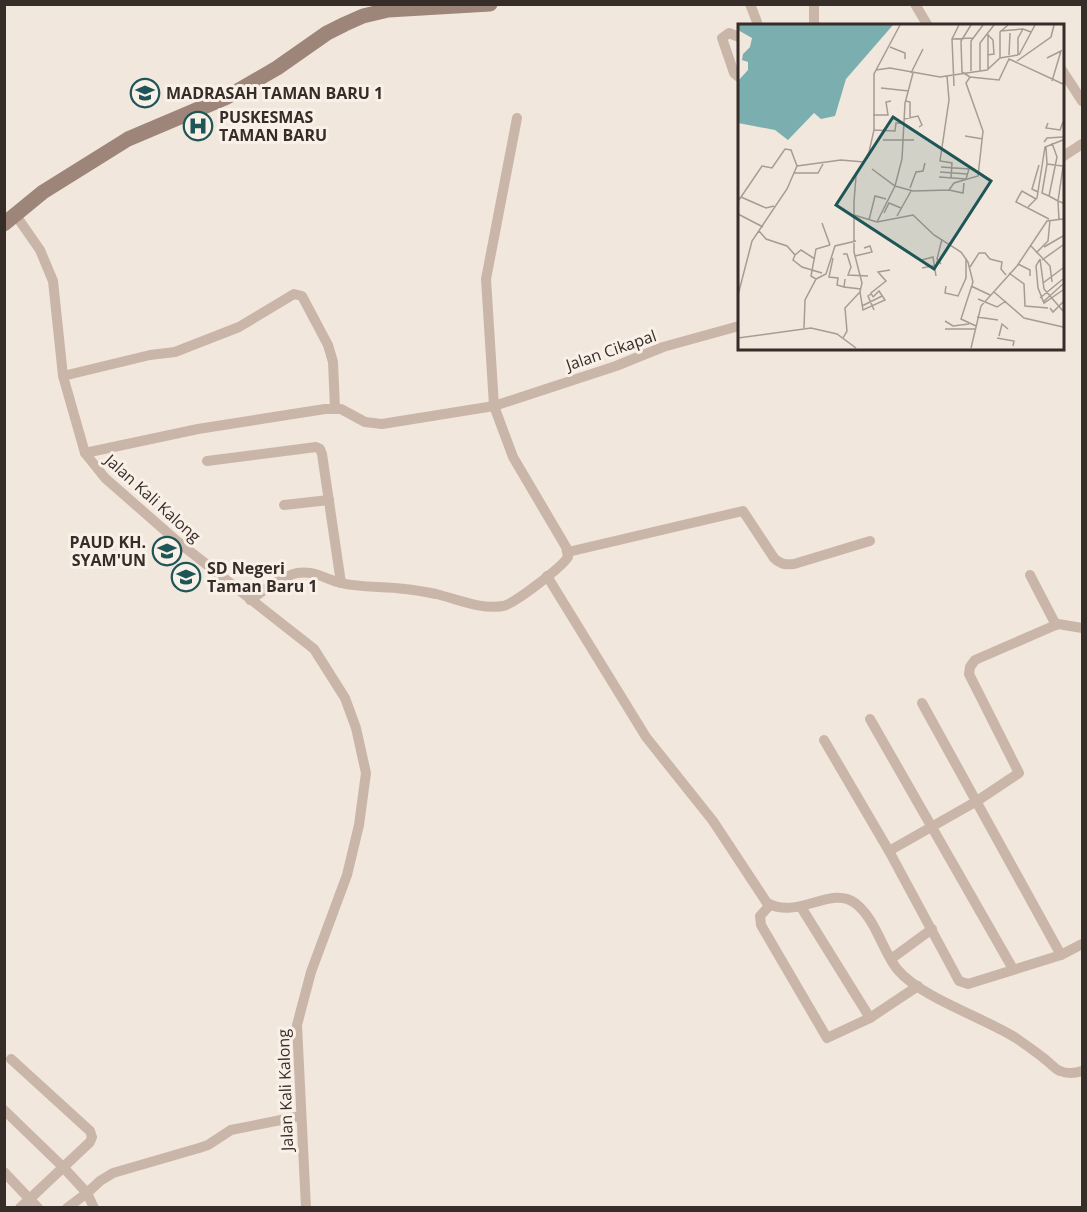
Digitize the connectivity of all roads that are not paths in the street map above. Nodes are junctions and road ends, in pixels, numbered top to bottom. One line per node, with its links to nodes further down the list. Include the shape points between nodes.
1 (490, 4): 15 (street, via 388,10 345,24 235,92 128,139 43,192)
2 (750, 4): 5 (street)
3 (813, 4): 6 (street)
4 (915, 4): 7 (street)
5 (756, 24)
6 (814, 24)
7 (927, 24)
8 (738, 37): 10 (street, via 729,33 722,40)
9 (1063, 71): 11 (street)
10 (738, 76)
11 (1083, 101)
12 (517, 118): 18 (street, via 486,279)
13 (1083, 144): 14 (street)
14 (1063, 156)
15 (10, 219): 17 (street, Jalan Kali Kalong, via 40,250 53,281)
16 (738, 326): 18 (street, Jalan Cikapal, via 663,347)
17 (63, 376): 19 (street, via 175,352 239,327 299,294 320,328 332,358); 20 (street, Jalan Kali Kalong)
18 (494, 406): 19 (street, Jalan Cikapal, via 382,424 365,422); 25 (street, via 513,457)
19 (335, 408): 20 (street, via 198,429)
20 (85, 453): 29 (street, Jalan Kali Kalong, via 105,478)
21 (207, 461): 22 (street, via 318,448)
22 (329, 500): 23 (street); 28 (street)
23 (284, 505)
24 (870, 541): 25 (street, via 785,565 774,558 743,511)
25 (568, 552): 27 (street, via 565,562)
26 (1030, 575): 30 (street)
27 (547, 576): 28 (street, via 507,605 495,607 413,590); 38 (street, via 646,737 713,821)
28 (341, 583): 29 (street, via 317,573 296,573)
29 (250, 600): 50 (street, Jalan Kali Kalong, via 314,649 345,698 366,773 347,875 300,1009 297,1025)
30 (1056, 625): 31 (street); 35 (street, via 975,660 970,668 969,674 1019,773)
31 (1083, 628)
32 (922, 703): 35 (street)
33 (870, 719): 36 (street)
34 (824, 740): 37 (street)
35 (977, 801): 36 (street); 42 (street)
36 (933, 827): 37 (street); 44 (street)
37 (889, 851): 40 (street)
38 (770, 904): 39 (street); 46 (street, via 760,916 761,925 826,1036 830,1038)
39 (801, 907): 43 (street, via 832,898 854,902); 46 (street)
40 (932, 929): 43 (street); 44 (street, via 963,984)
41 (1083, 944): 42 (street)
42 (1061, 955): 44 (street)
43 (891, 958): 45 (street, via 898,970)
44 (1013, 969)
45 (918, 986): 46 (street); 48 (street, via 1014,1037 1060,1071)
46 (870, 1018)
47 (11, 1059): 51 (street, via 90,1131 90,1142)
48 (1083, 1071)
49 (4, 1110): 51 (street)
50 (301, 1116): 53 (street, via 231,1130 200,1148 113,1173); 59 (street, Jalan Kali Kalong)
51 (63, 1167): 53 (street); 54 (street)
52 (4, 1172): 54 (street)
53 (87, 1193): 57 (street); 58 (street)
54 (30, 1198): 55 (street); 56 (street)
55 (20, 1208)
56 (38, 1208)
57 (67, 1208)
58 (94, 1208)
59 (306, 1208)

